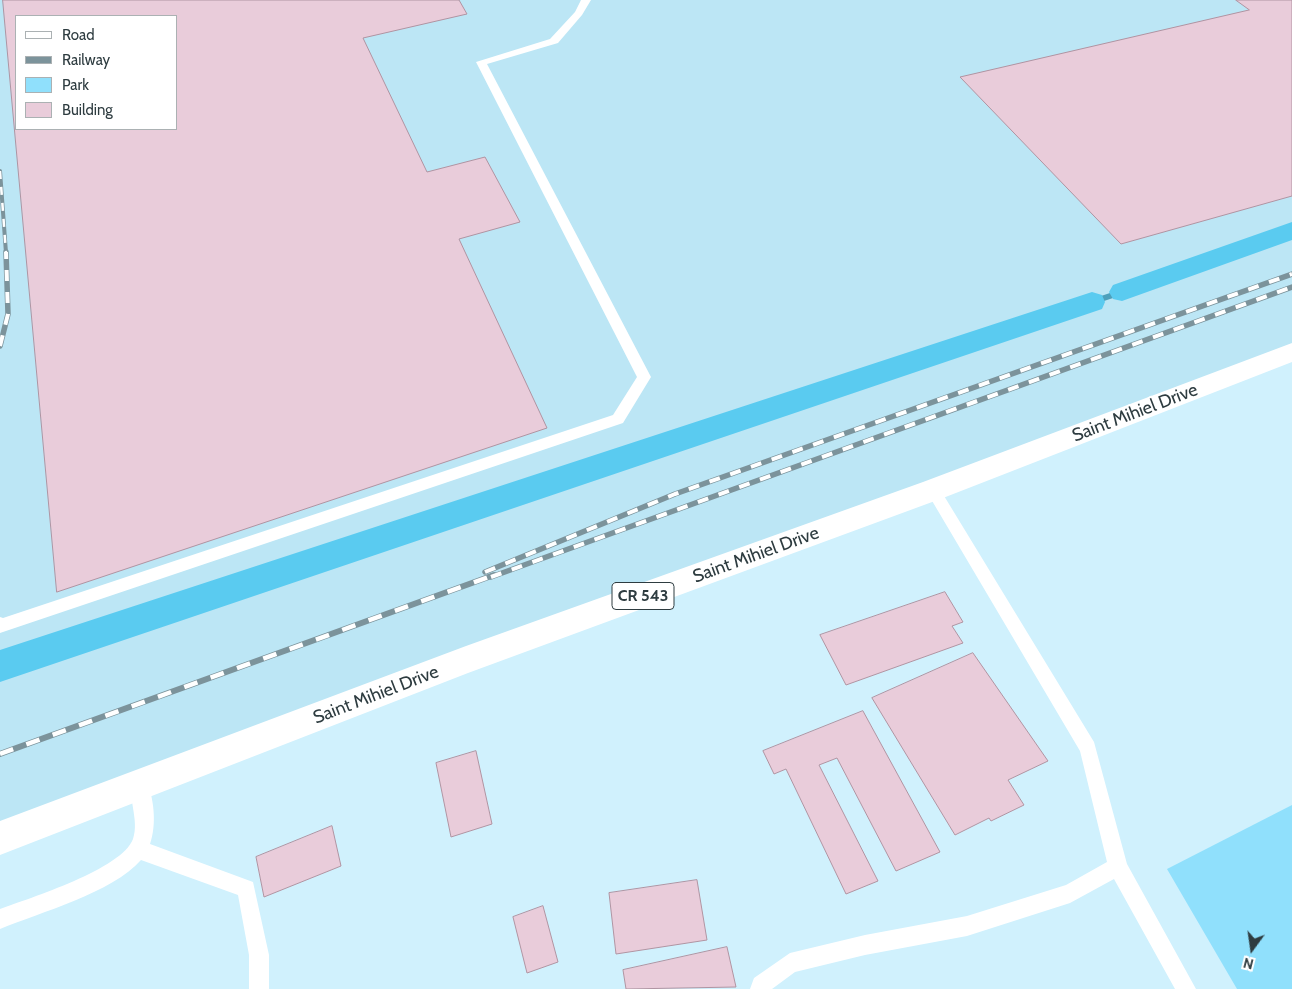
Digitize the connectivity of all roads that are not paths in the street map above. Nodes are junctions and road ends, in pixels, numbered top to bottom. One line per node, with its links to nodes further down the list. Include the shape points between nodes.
1 (586, 0): 4 (lane, via 579,14 554,41 481,62 644,377 618,419)
2 (1289, 353): 3 (main road, Saint Mihiel Drive / CR 543)
3 (933, 490): 5 (main road, Saint Mihiel Drive / CR 543, via 466,660); 8 (lane, via 1088,748)
4 (0, 624)
5 (140, 785): 6 (main road, Saint Mihiel Drive / CR 543); 7 (lane, via 146,825)
6 (0, 838)
7 (138, 849): 9 (lane, via 110,875); 10 (lane, via 246,889 259,955)
8 (1118, 867): 11 (lane, via 1070,893 967,926 865,944 790,963); 12 (lane)
9 (0, 919)
10 (258, 989)
11 (760, 989)
12 (1186, 989)

